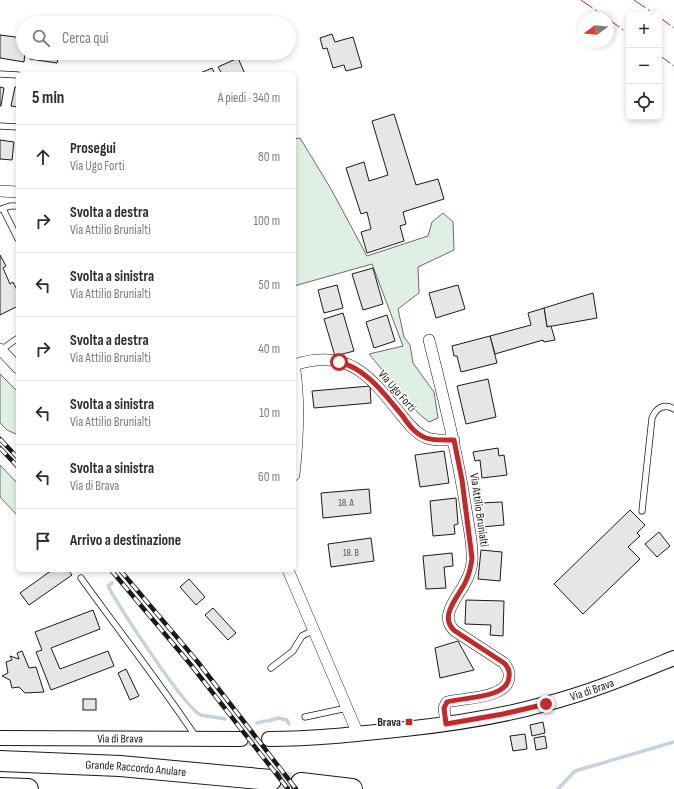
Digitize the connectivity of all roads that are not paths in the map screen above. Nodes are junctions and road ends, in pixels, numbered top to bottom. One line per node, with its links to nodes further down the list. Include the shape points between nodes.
1 (0, 74): 2 (lane)
2 (16, 75)
3 (0, 126): 4 (lane)
4 (16, 127)
5 (0, 191): 6 (street)
6 (16, 192)
7 (16, 206): 8 (lane)
8 (1, 209): 9 (lane)
9 (16, 235)
10 (16, 340): 12 (lane)
11 (429, 340): 18 (street, Via Attilio Brunialti)
12 (0, 350): 14 (street)
13 (296, 364): 18 (street, Via Ugo Forti, via 326,360 352,366 373,382 420,435 431,439)
14 (16, 366)
15 (296, 395): 17 (street, Via Ugo Forti)
16 (674, 409): 19 (lane, via 665,406 654,413)
17 (296, 432)
18 (454, 440): 27 (street, Via Attilio Brunialti, via 472,558 466,582 449,612 448,621 455,631 504,663 509,678 508,684 501,690 484,696 447,702 444,708)
19 (642, 511)
20 (289, 572): 22 (street)
21 (81, 578): 30 (lane)
22 (314, 630): 24 (lane, via 300,638 293,651); 25 (street)
23 (674, 658): 27 (street, Via di Brava, via 603,686 546,704)
24 (271, 668)
25 (347, 708): 26 (lane); 28 (street)
26 (305, 717)
27 (446, 724): 28 (street, Via di Brava)
28 (358, 734): 32 (street, Via di Brava)
29 (0, 738): 30 (street, Via di Brava)
30 (198, 739): 31 (street, Via di Brava)
31 (241, 739)
32 (268, 739)
33 (0, 761): 34 (highway, Grande Raccordo Anulare, via 120,766)
34 (271, 780)
35 (301, 783): 38 (highway)
36 (0, 788): 37 (highway)
37 (28, 789)
38 (352, 789)

